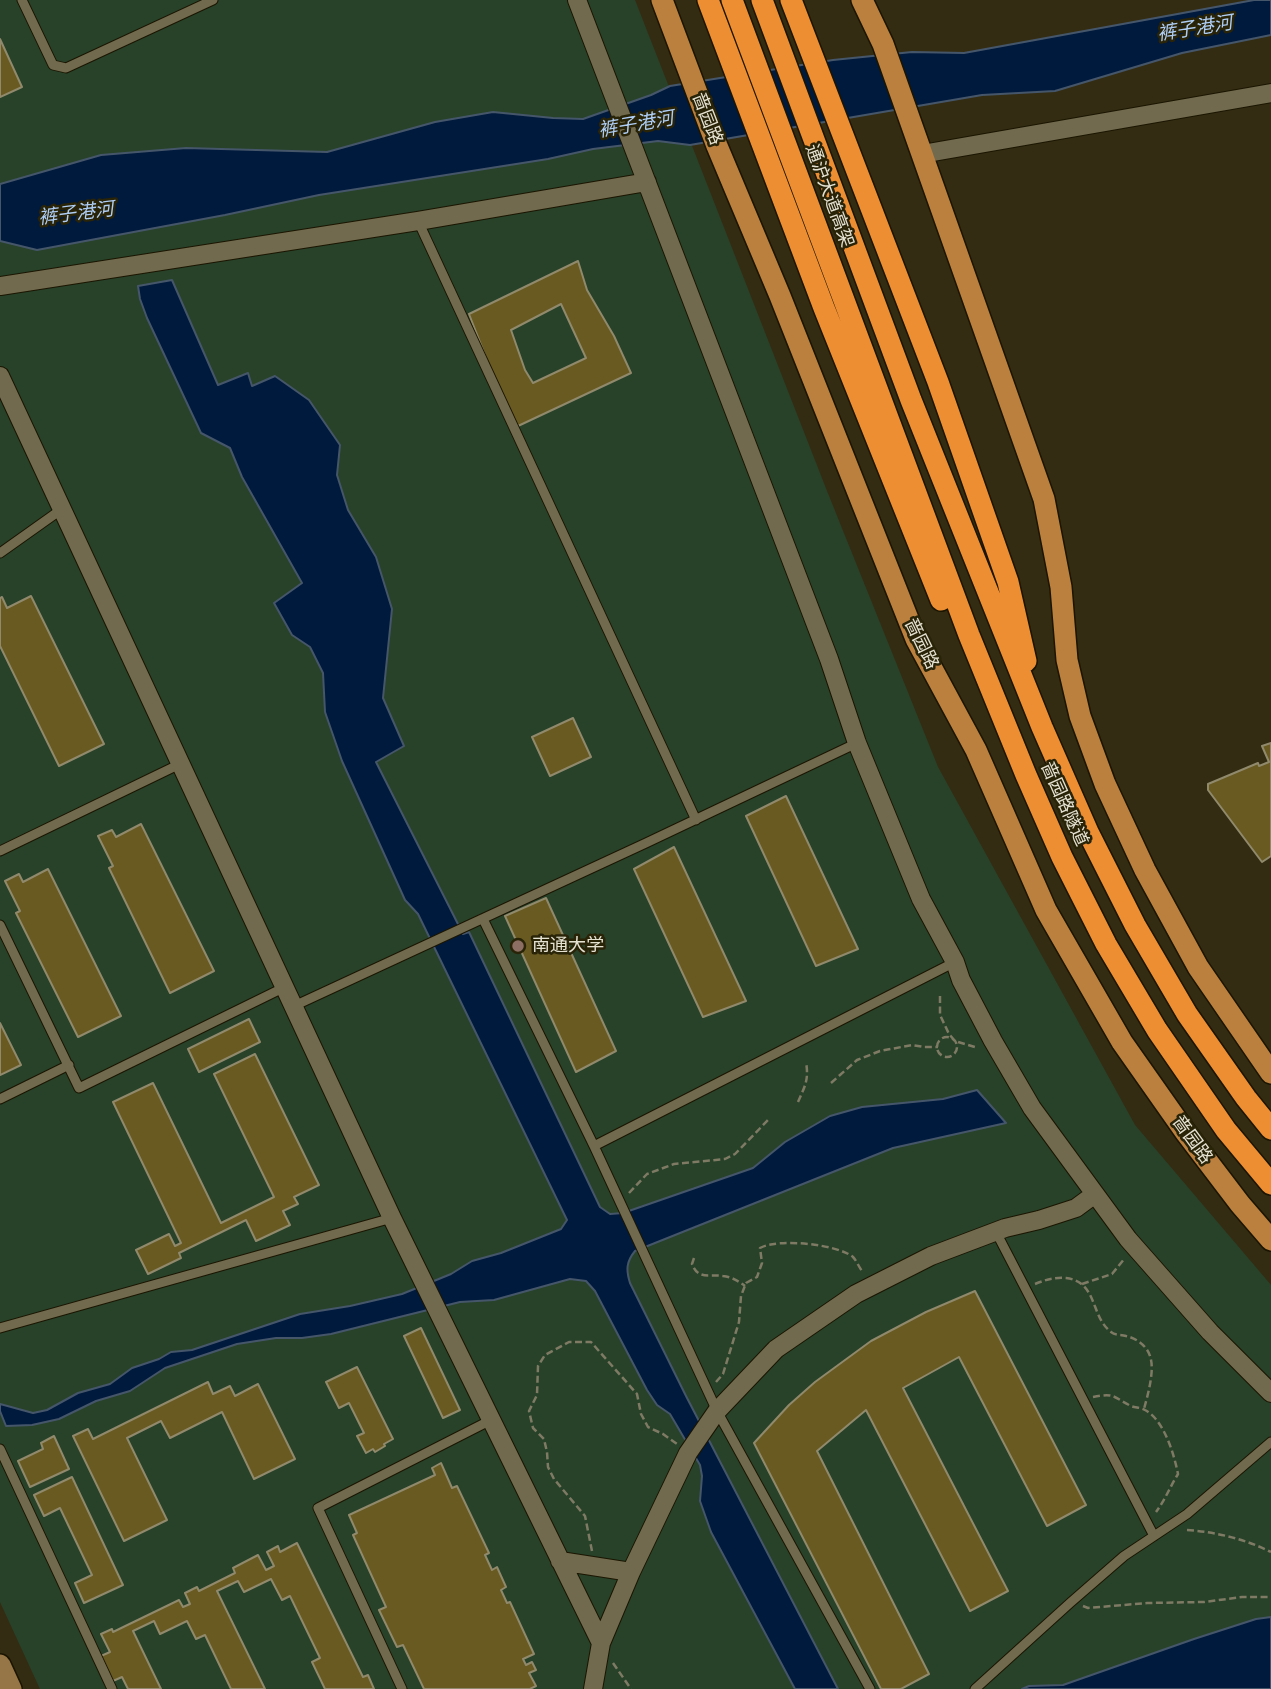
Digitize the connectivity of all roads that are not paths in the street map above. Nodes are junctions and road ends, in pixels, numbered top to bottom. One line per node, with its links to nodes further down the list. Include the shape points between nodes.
1 (22, 0): 2 (lane, via 53,65 66,68)
2 (213, 0)
3 (577, 0): 12 (street)
4 (662, 0): 40 (main road, 啬园路, via 916,639 976,750 1046,910 1122,1042 1240,1205)
5 (708, 0): 23 (highway, via 949,621)
6 (732, 0): 17 (highway, 通沪大道高架)
7 (762, 0): 16 (highway, 通沪大道高架)
8 (791, 0): 20 (highway, via 938,382 1008,582)
9 (862, 0): 11 (main road, via 883,44)
10 (1271, 93): 11 (street)
11 (922, 154): 32 (main road, via 1044,499 1061,587 1067,660 1080,716 1105,784 1198,967)
12 (647, 182): 13 (street); 21 (street)
13 (418, 221): 14 (street); 24 (lane)
14 (0, 286)
15 (0, 376): 18 (street)
16 (911, 400): 20 (highway, 啬园路隧道)
17 (883, 407): 23 (highway, 啬园路隧道)
18 (62, 509): 19 (lane); 22 (street)
19 (0, 553)
20 (1042, 727): 34 (highway, 啬园路隧道, via 1135,925 1187,1014)
21 (857, 743): 24 (lane); 28 (street, via 921,899)
22 (180, 764): 25 (lane); 29 (street)
23 (1026, 775): 36 (highway, 啬园路隧道, via 1106,944 1150,1020 1226,1130)
24 (696, 820): 26 (lane)
25 (0, 852)
26 (483, 919): 30 (lane); 35 (lane)
27 (0, 925): 31 (lane)
28 (955, 962): 35 (lane); 37 (street, via 1032,1108)
29 (285, 987): 30 (street); 31 (lane, via 79,1088)
30 (294, 1006): 38 (street)
31 (69, 1065): 33 (lane)
32 (1271, 1073)
33 (0, 1099)
34 (1271, 1129)
35 (594, 1146): 43 (lane, via 708,1392)
36 (1271, 1184)
37 (1095, 1194): 39 (street, via 1076,1209); 42 (street, via 1210,1332)
38 (392, 1218): 41 (lane); 44 (street)
39 (996, 1232): 43 (street, via 931,1256 856,1294 776,1349); 47 (lane)
40 (1271, 1240)
41 (0, 1328)
42 (1271, 1392)
43 (713, 1416): 49 (street, via 688,1452); 56 (lane)
44 (491, 1420): 48 (street); 54 (lane, via 318,1508)
45 (1271, 1442): 47 (lane, via 1187,1514)
46 (0, 1449): 53 (lane)
47 (1154, 1536): 57 (lane, via 1124,1556)
48 (561, 1561): 49 (street); 50 (street)
49 (631, 1572): 50 (street)
50 (601, 1643): 55 (street)
51 (0, 1665): 52 (main road)
52 (11, 1689)
53 (112, 1689)
54 (402, 1689)
55 (593, 1689)
56 (870, 1689)
57 (975, 1689)

